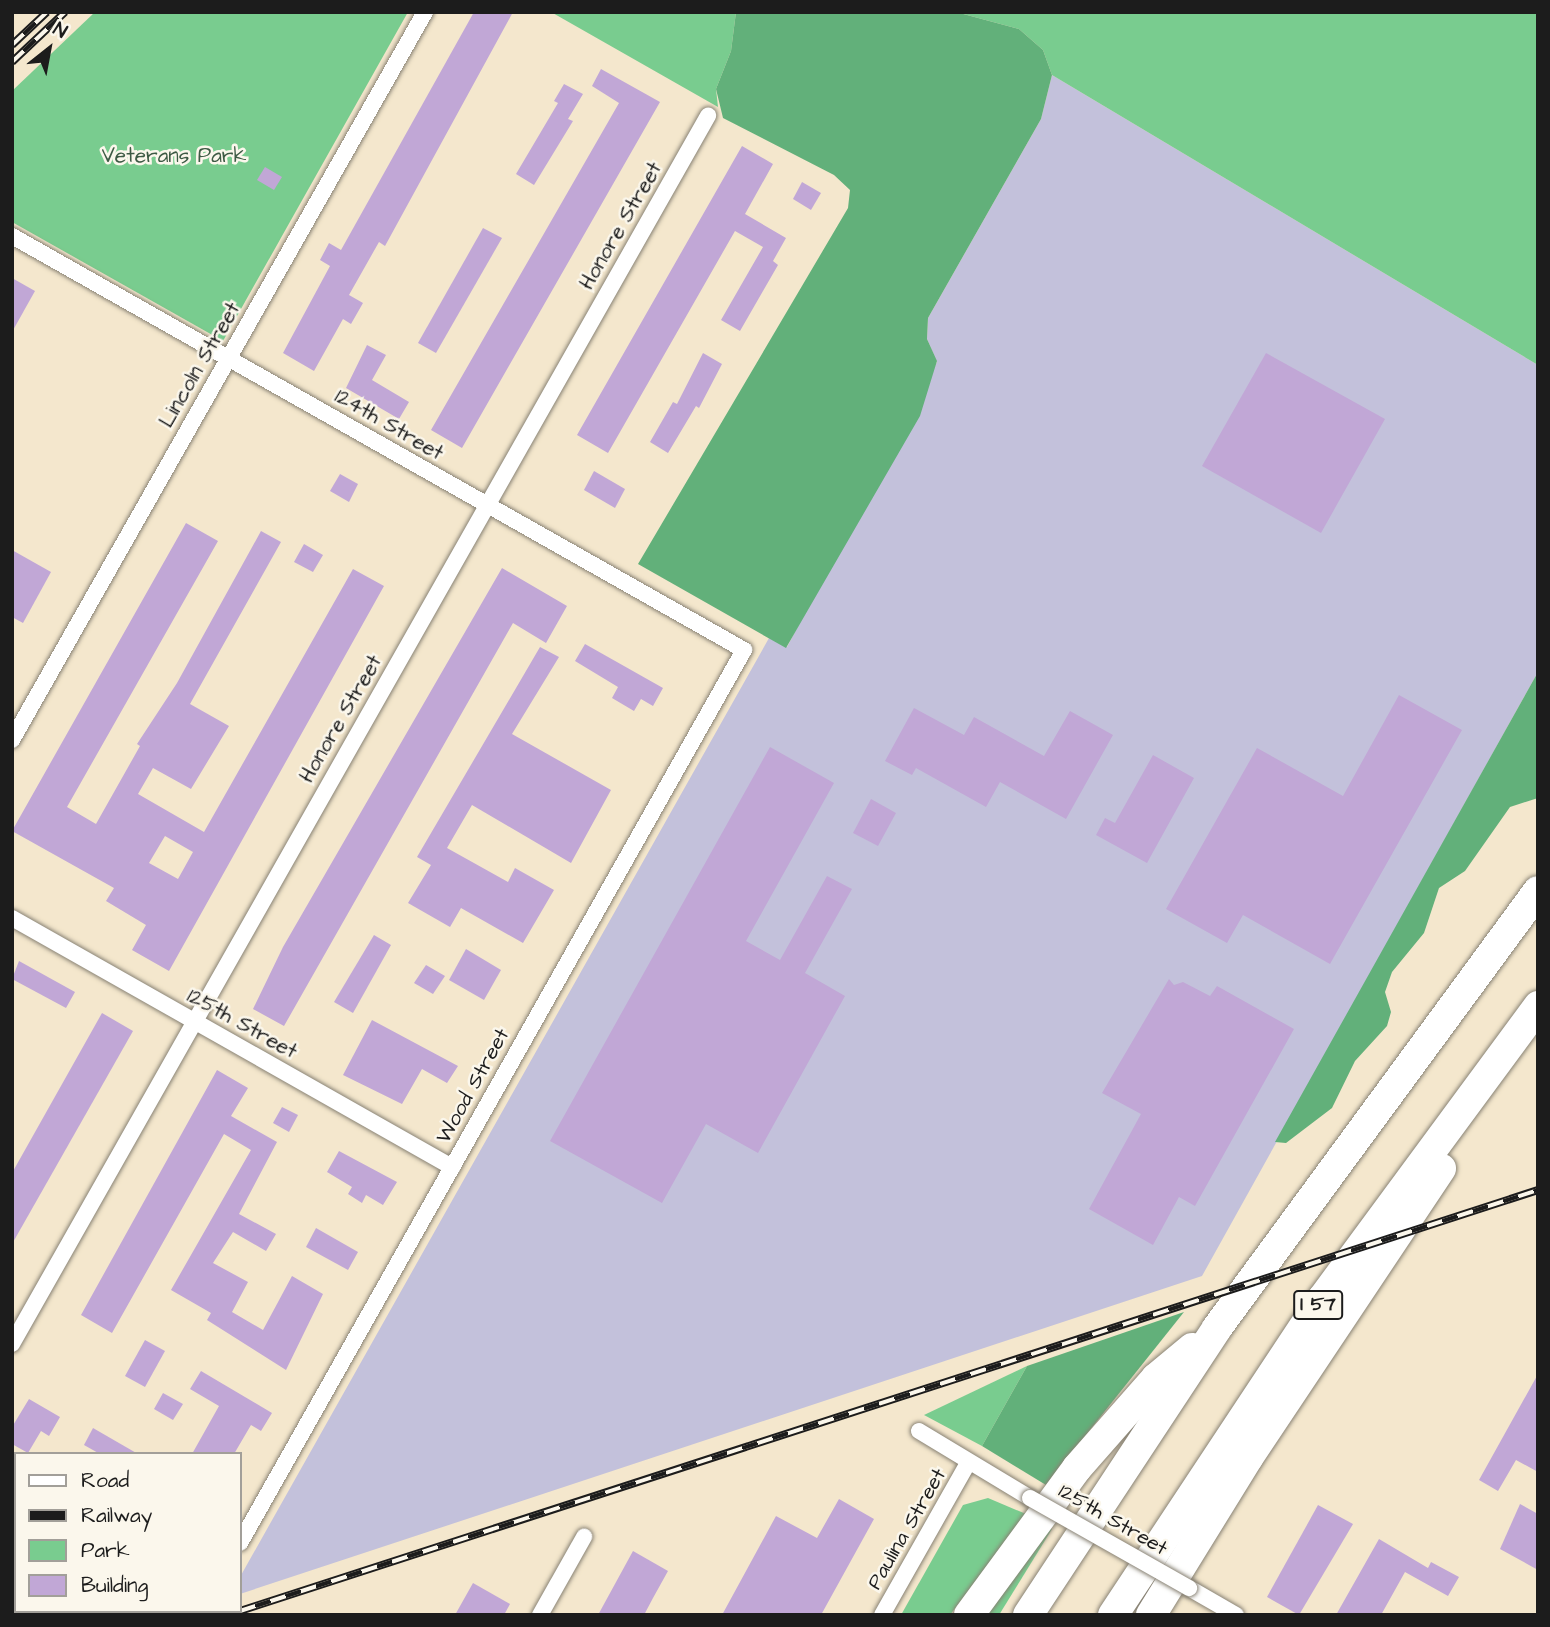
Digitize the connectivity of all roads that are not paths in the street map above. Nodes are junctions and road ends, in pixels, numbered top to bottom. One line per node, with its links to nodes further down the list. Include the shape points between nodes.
1 (425, 12): 4 (street, Lincoln Street)
2 (708, 116): 5 (street, Honore Street)
3 (12, 236): 4 (street, 124th Street)
4 (228, 358): 5 (street, 124th Street); 7 (street, Lincoln Street)
5 (487, 504): 6 (street, 124th Street); 11 (street, Honore Street)
6 (744, 650): 12 (street, Wood Street)
7 (12, 740)
8 (1538, 891): 13 (highway)
9 (12, 918): 11 (street, 125th Street)
10 (1538, 1007): 24 (highway, I 57, via 1323,1298); 25 (highway, via 1438,1175 1248,1458)
11 (195, 1021): 12 (street, 125th Street); 14 (street, Honore Street)
12 (452, 1167): 18 (street, Wood Street)
13 (1217, 1328): 22 (highway, via 1156,1378 1121,1418 1018,1544); 23 (highway)
14 (12, 1344)
15 (919, 1432): 16 (street, 125th Street)
16 (968, 1463): 19 (street, 125th Street, bridge); 21 (street, Paulina Street)
17 (584, 1537): 20 (street)
18 (242, 1539)
19 (1228, 1613)
20 (540, 1615)
21 (883, 1615)
22 (969, 1615)
23 (1028, 1615)
24 (1113, 1615)
25 (1151, 1615)

